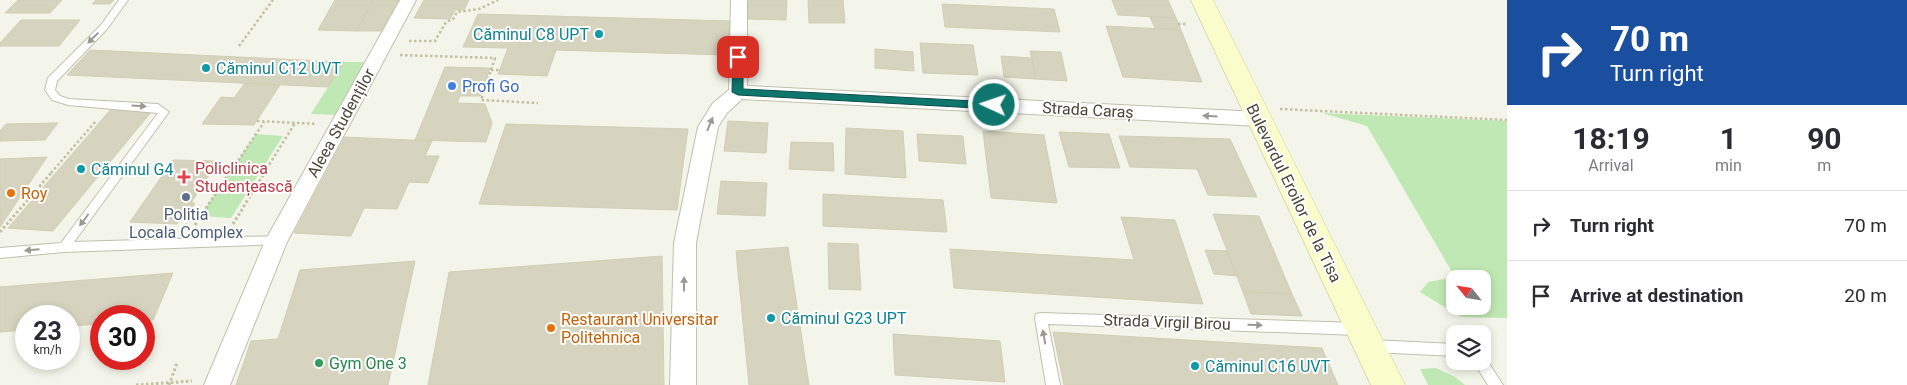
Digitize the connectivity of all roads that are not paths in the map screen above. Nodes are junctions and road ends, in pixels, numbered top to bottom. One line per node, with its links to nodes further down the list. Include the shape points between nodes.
1 (124, 0): 8 (lane, one-way to 8, via 50,84 52,93 64,101 158,108 164,112)
2 (408, 0): 7 (street, Aleea Studenților)
3 (739, 0): 5 (street)
4 (1202, 0): 6 (street, Bulevardul Eroilor de la Tisa)
5 (738, 92): 6 (street, Strada Caraș, one-way to 5); 14 (street, one-way to 5, via 685,243 708,127 720,108)
6 (1256, 113): 10 (street, Bulevardul Eroilor de la Tisa)
7 (276, 241): 8 (lane); 13 (street, Aleea Studenților)
8 (64, 247): 9 (lane, one-way to 9)
9 (0, 253)
10 (1364, 337): 11 (lane); 15 (lane, Strada Virgil Birou, one-way to 10, via 1041,318); 16 (street, Bulevardul Eroilor de la Tisa)
11 (1446, 349)
12 (1486, 370): 17 (lane)
13 (217, 385)
14 (682, 385)
15 (1053, 385)
16 (1388, 385)
17 (1496, 385)

